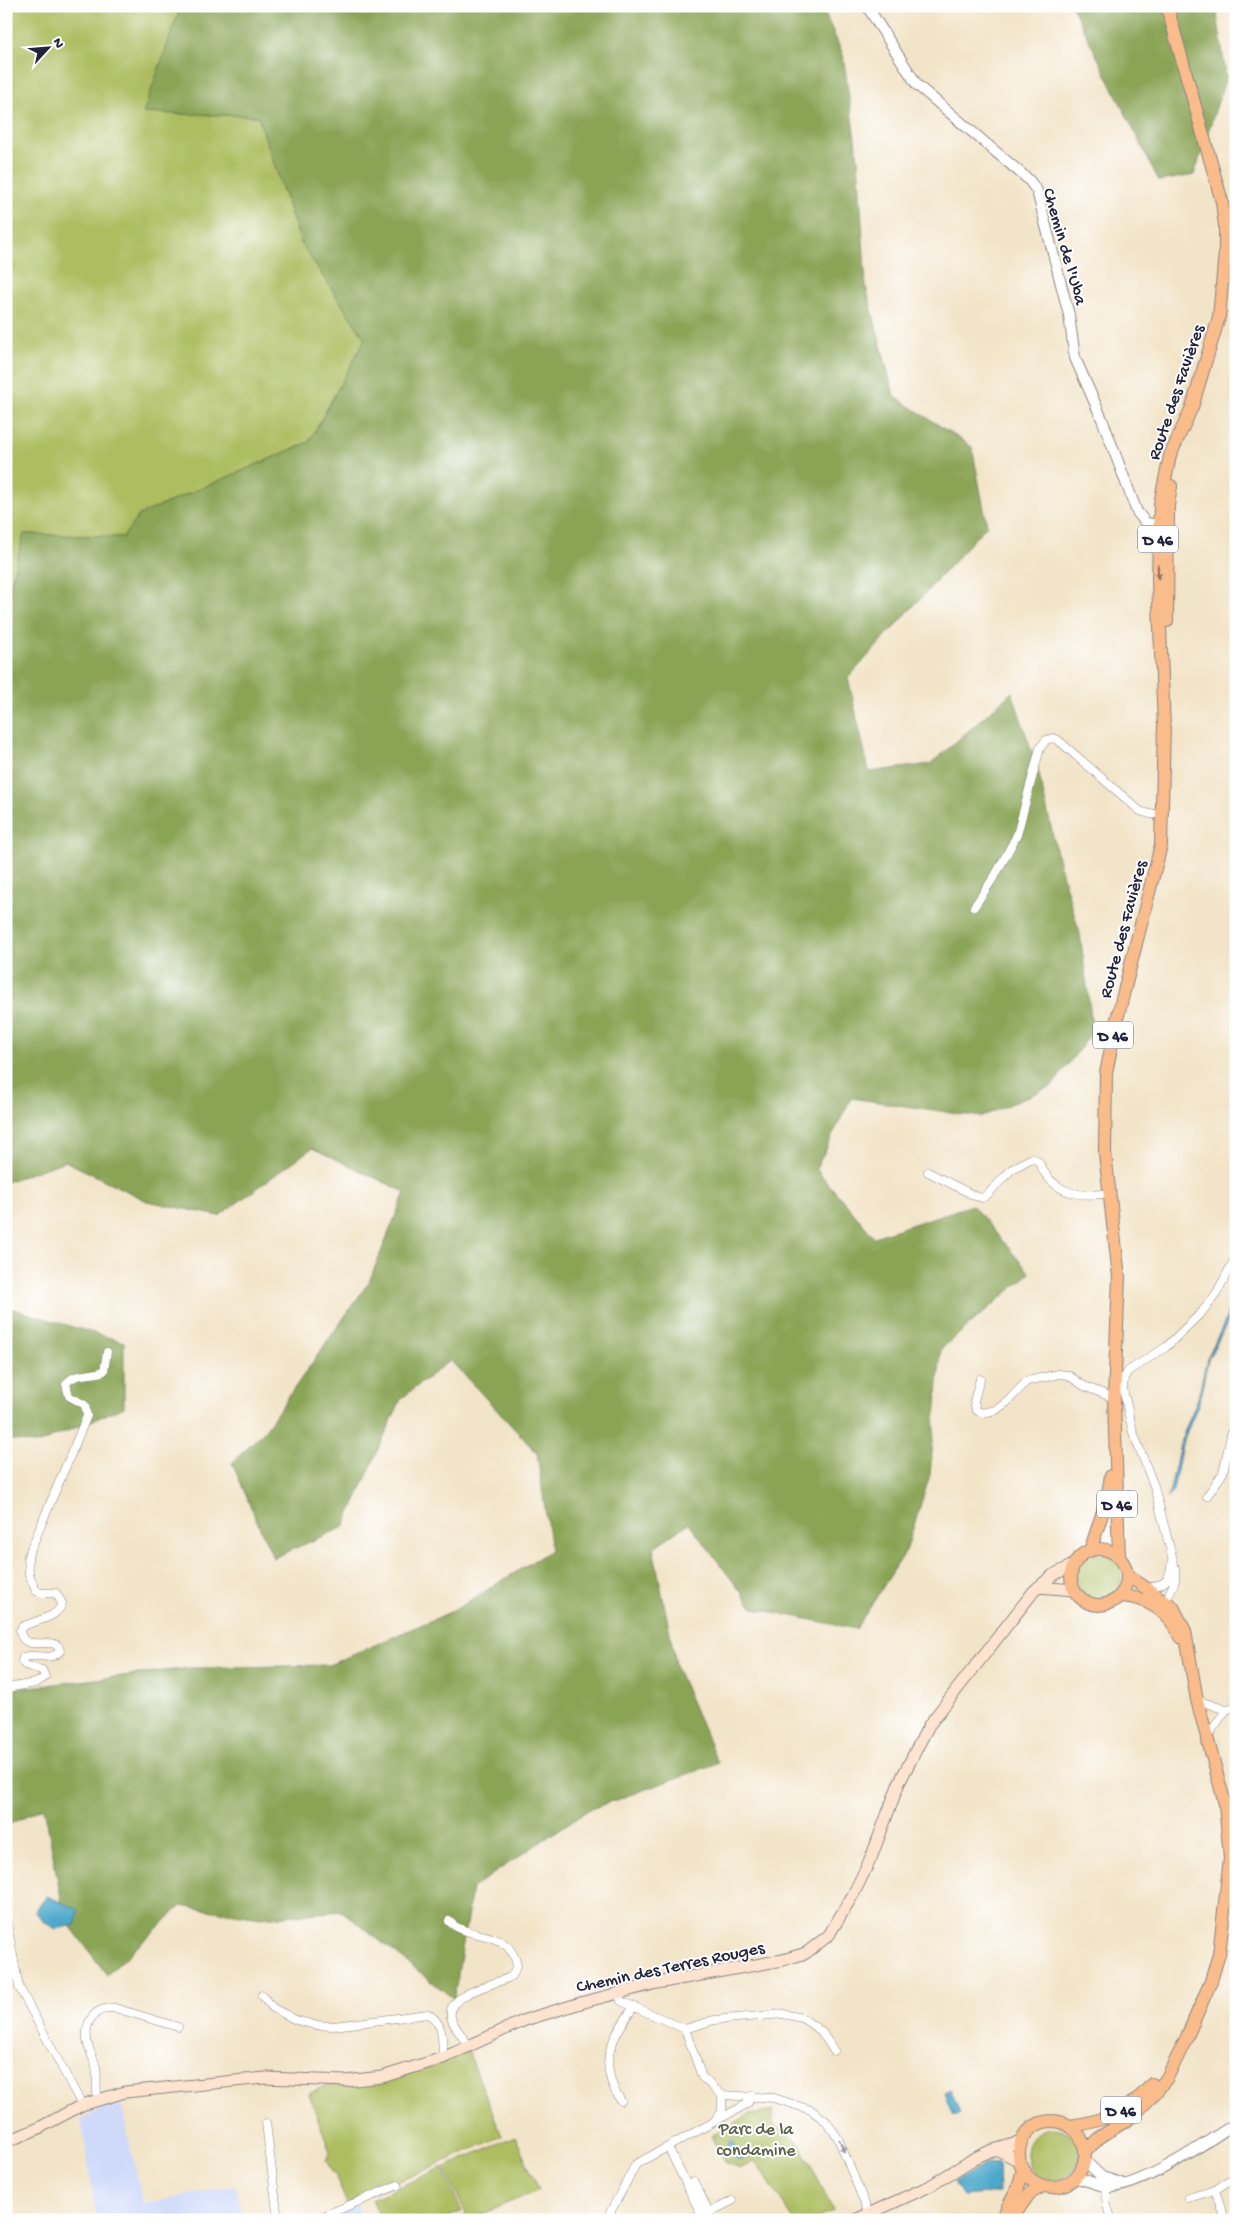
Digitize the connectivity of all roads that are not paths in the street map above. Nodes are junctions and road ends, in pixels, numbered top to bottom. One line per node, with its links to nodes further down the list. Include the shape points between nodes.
1 (867, 6): 4 (street, Chemin de l'Uba, via 917,85 1038,191 1069,315 1074,358 1102,419 1137,512 1146,523)
2 (1167, 6): 3 (main road, Route des Favières / D 46)
3 (1230, 224): 4 (main road, Route des Favières / D 46, via 1219,317 1172,481)
4 (1163, 526): 5 (main road, Route des Favières / D 46, via 1168,610 1163,677)
5 (1162, 814): 6 (street, via 1140,811 1058,740 1046,740 1040,748 1017,835); 8 (main road, Route des Favières / D 46, via 1158,860 1108,1063 1104,1135)
6 (974, 907)
7 (928, 1172): 8 (street, via 982,1198 1012,1169 1032,1158 1038,1160 1046,1175 1065,1191 1084,1196)
8 (1110, 1194): 12 (main road, Route des Favières / D 46, via 1119,1277)
9 (1236, 1257): 18 (street, via 1202,1312 1166,1346 1128,1371 1124,1378 1123,1389 1133,1432 1154,1486)
10 (107, 1352): 28 (street, via 103,1372 80,1375 66,1384 69,1396 85,1405 87,1418 28,1556 29,1574 36,1591 56,1593 62,1603 61,1608 41,1621 22,1627 21,1636 33,1643 58,1644 60,1651 51,1656 23,1657 24,1664 42,1670 45,1677 36,1684)
11 (980, 1380): 12 (street, via 974,1406 982,1414 1007,1402 1027,1380 1059,1374 1068,1375 1084,1386)
12 (1114, 1398): 15 (main road, D 46)
13 (1236, 1411): 14 (street)
14 (1232, 1449): 16 (street, via 1223,1473)
15 (1115, 1451): 17 (main road, D 46, via 1107,1500); 19 (main road, D 46)
16 (1207, 1496)
17 (1090, 1551): 19 (main road, via 1105,1550); 20 (main road)
18 (1172, 1556): 23 (street, via 1167,1581); 26 (street, via 1176,1581)
19 (1119, 1557): 21 (main road)
20 (1075, 1564): 22 (main road, Chemin des Terres Rouges); 24 (main road, via 1071,1577)
21 (1127, 1575): 23 (main road, D 46); 25 (main road, via 1126,1586)
22 (1038, 1587): 24 (main road); 36 (main road, Chemin des Terres Rouges, via 929,1725 899,1783 865,1872 827,1938 811,1951 794,1958)
23 (1148, 1588): 26 (main road, D 46)
24 (1074, 1590): 25 (main road, via 1092,1604 1107,1604)
25 (1120, 1596): 27 (main road, D 46)
26 (1166, 1601): 27 (street); 29 (main road, D 46, via 1185,1631)
27 (1148, 1602): 52 (main road, D 46, via 1167,1616 1179,1635 1195,1714 1221,1812 1223,1866 1216,1946 1198,1999 1167,2062 1146,2091 1109,2116)
28 (6, 1688)
29 (1197, 1700): 31 (street); 32 (main road, D 46)
30 (1236, 1706): 31 (street)
31 (1226, 1710): 32 (street)
32 (1207, 1738): 33 (main road, D 46, via 1225,1804)
33 (1233, 1856): 57 (main road, D 46, via 1212,1981 1167,2078 1133,2116 1100,2137)
34 (449, 1921): 41 (street, via 455,1927 503,1943 517,1965 512,1976 466,1994 453,2005 452,2020)
35 (7, 1924): 48 (street, via 20,1987)
36 (618, 1992): 38 (street, via 621,2001); 41 (main road, Chemin des Terres Rouges, via 525,2020)
37 (262, 1995): 43 (street, via 273,2008 315,2025 334,2026 428,2014 442,2030)
38 (633, 2008): 40 (street); 47 (street, via 616,2033 607,2074)
39 (178, 2027): 46 (street, via 115,2008 95,2012 90,2019 87,2036 96,2071)
40 (685, 2029): 42 (street, via 714,2020 783,2014 802,2018 821,2031); 44 (street, via 702,2077)
41 (469, 2047): 43 (main road, Chemin des Terres Rouges)
42 (834, 2051)
43 (443, 2058): 46 (main road, Chemin des Terres Rouges, via 360,2081 258,2078 125,2092)
44 (722, 2095): 45 (street); 50 (street, via 722,2112)
45 (752, 2096): 50 (street, via 748,2104); 67 (street, one-way to 67, via 774,2098 811,2110 826,2122 838,2138)
46 (98, 2099): 48 (main road, Chemin des Terres Rouges)
47 (621, 2101)
48 (82, 2105): 54 (main road, Chemin des Terres Rouges)
49 (266, 2123): 68 (street)
50 (712, 2123): 55 (street)
51 (1236, 2123): 61 (street, via 1167,2166 1126,2184)
52 (1069, 2126): 53 (main road, via 1056,2121 1043,2122 1032,2128); 57 (main road, via 1081,2137)
53 (1023, 2139): 56 (main road); 58 (main road)
54 (6, 2142)
55 (668, 2147): 66 (street, via 702,2216); 70 (street, via 636,2164)
56 (998, 2150): 58 (main road); 67 (main road, via 990,2151 930,2186)
57 (1085, 2157): 60 (main road); 61 (street)
58 (1021, 2165): 63 (main road, via 1036,2183); 72 (main road, via 1018,2188)
59 (1236, 2176): 64 (street)
60 (1075, 2178): 61 (street); 63 (main road, via 1059,2186)
61 (1107, 2183): 74 (street, via 1106,2205)
62 (398, 2185): 69 (street)
63 (1043, 2186): 73 (main road, via 1028,2194)
64 (1215, 2190): 65 (street); 75 (street)
65 (1188, 2198)
66 (732, 2201)
67 (869, 2214): 71 (main road)
68 (278, 2220)
69 (314, 2220)
70 (606, 2220)
71 (855, 2220)
72 (1001, 2220)
73 (1011, 2220)
74 (1112, 2220)
75 (1225, 2220)

